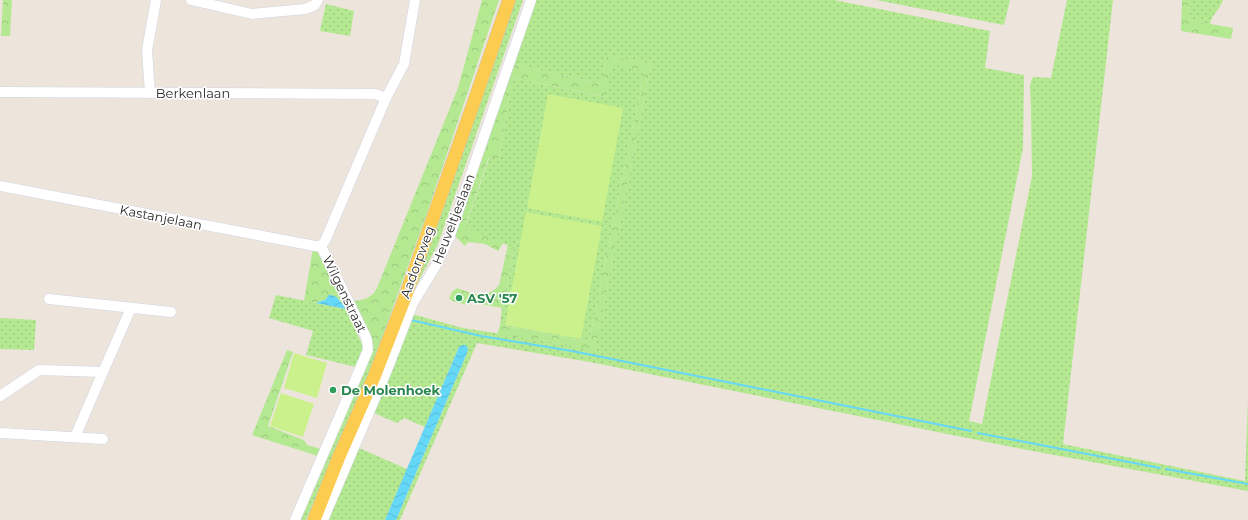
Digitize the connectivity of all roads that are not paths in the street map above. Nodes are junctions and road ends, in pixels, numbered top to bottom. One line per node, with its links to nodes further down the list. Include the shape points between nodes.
1 (156, 0): 8 (street, via 147,50)
2 (192, 0): 3 (street, via 252,14 305,9 315,5)
3 (318, 0)
4 (415, 0): 9 (street, Wilgenstraat, via 404,64)
5 (509, 0): 21 (main road, Aadorpweg, via 404,300)
6 (531, 0): 22 (street, Heuveltjeslaan, via 449,238 414,303)
7 (0, 92): 8 (street, Berkenlaan)
8 (150, 93): 9 (street, Berkenlaan, via 374,94)
9 (386, 98): 11 (street, Wilgenstraat)
10 (0, 186): 11 (street, Kastanjelaan)
11 (321, 246): 20 (street, Wilgenstraat, via 368,345 367,354)
12 (49, 299): 13 (street)
13 (131, 308): 14 (street); 15 (street)
14 (171, 312)
15 (103, 372): 16 (street, via 39,370); 18 (street)
16 (0, 396)
17 (0, 433): 18 (street)
18 (76, 437): 19 (street)
19 (103, 439)
20 (295, 520)
21 (314, 520)
22 (322, 520)

